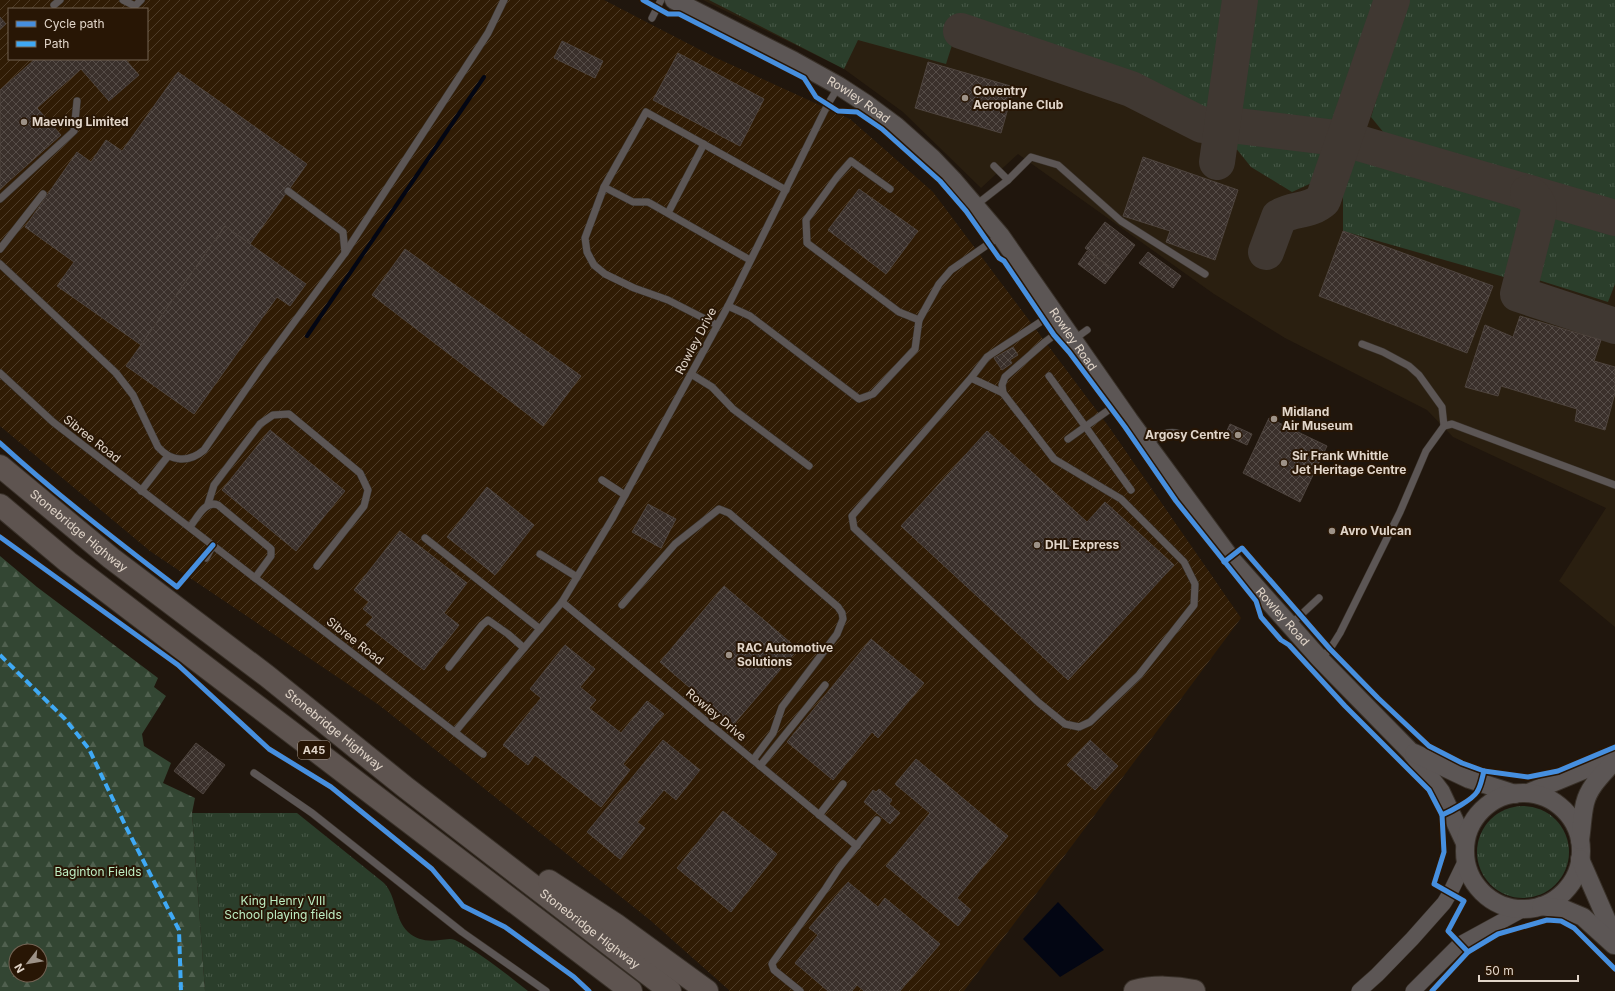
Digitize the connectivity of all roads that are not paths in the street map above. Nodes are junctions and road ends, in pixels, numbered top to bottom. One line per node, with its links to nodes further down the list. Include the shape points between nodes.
1 (122, 0): 2 (lane, via 136,6)
2 (141, 0)
3 (504, 0): 22 (lane, via 488,33)
4 (661, 0): 6 (lane)
5 (674, 0): 7 (street, Rowley Road)
6 (652, 18)
7 (839, 86): 14 (lane, Rowley Drive); 18 (street, Rowley Road, via 896,126 932,158)
8 (77, 101): 17 (lane, via 74,131)
9 (704, 144): 12 (lane, via 646,112); 14 (lane); 19 (lane)
10 (994, 166): 11 (lane)
11 (1008, 180): 18 (lane); 25 (lane, via 1031,157 1058,165 1121,221)
12 (604, 187): 19 (lane, via 633,202 648,202); 29 (lane, via 585,238 587,252 594,265 605,274 668,300)
13 (890, 189): 28 (lane, via 851,161 806,220 807,243 899,312)
14 (786, 190): 23 (lane, Rowley Drive)
15 (288, 191): 22 (lane, via 343,232)
16 (43, 194): 21 (lane)
17 (0, 198)
18 (976, 206): 20 (street, Rowley Road)
19 (668, 213): 23 (lane)
20 (1000, 235): 27 (street, Rowley Road); 28 (lane, via 951,270)
21 (0, 249)
22 (345, 254): 43 (lane, via 267,359 204,450 189,458)
23 (750, 260): 26 (lane, Rowley Drive)
24 (0, 264): 43 (lane, via 116,373 133,395 158,447)
25 (1205, 274)
26 (728, 306): 28 (lane, via 750,316 859,399 873,394 915,348); 29 (lane, Rowley Drive)
27 (1054, 313): 30 (street, Rowley Road); 35 (lane, via 987,357)
28 (919, 320)
29 (718, 325): 33 (lane, Rowley Drive)
30 (1075, 333): 36 (lane, via 1045,342 1005,377); 37 (street, Rowley Road)
31 (1362, 344): 39 (lane, via 1384,352 1409,366 1419,375 1442,407)
32 (0, 373): 49 (lane, Sibree Road, via 53,422)
33 (691, 374): 45 (lane, via 712,387 733,409); 50 (lane, Rowley Drive)
34 (1049, 376): 38 (lane)
35 (971, 378): 36 (lane); 36 (lane, via 852,516 854,528 1038,702 1065,724 1079,727 1090,722 1139,675 1194,605 1195,584 1184,562 1121,499 1054,458)
36 (1002, 393)
37 (1118, 404): 38 (lane); 42 (street, Rowley Road)
38 (1085, 426): 41 (lane); 48 (lane)
39 (1444, 426): 47 (lane, via 1452,424); 67 (lane, via 1426,451 1400,512 1340,633)
40 (1180, 434): 42 (lane, via 1174,432 1158,436)
41 (1068, 439)
42 (1146, 444): 64 (street, Rowley Road, via 1232,560)
43 (168, 456): 49 (lane)
44 (0, 466): 81 (highway, Stonebridge Highway / A45, via 111,558 267,676)
45 (809, 466)
46 (602, 480): 50 (lane)
47 (1615, 484)
48 (1131, 490)
49 (141, 491): 53 (lane, Sibree Road)
50 (625, 495): 59 (lane, Rowley Drive)
51 (208, 504): 53 (lane); 58 (lane, via 214,485 260,424 273,415 289,414 360,473 368,490 364,506); 60 (lane, via 218,505 271,549 271,556)
52 (0, 505): 88 (highway, Stonebridge Highway / A45, via 68,562)
53 (190, 527): 55 (lane, Sibree Road)
54 (425, 538): 65 (lane)
55 (213, 545): 57 (lane); 60 (lane, Sibree Road)
56 (540, 554): 59 (lane)
57 (206, 558)
58 (317, 566)
59 (577, 577): 62 (lane, Rowley Drive)
60 (255, 578): 70 (lane, Sibree Road)
61 (1319, 598): 64 (lane)
62 (562, 602): 65 (lane, Rowley Drive); 74 (lane, Rowley Drive)
63 (622, 605): 74 (lane, via 675,544 719,509 729,512 838,607 843,619 837,634 782,707 773,733)
64 (1290, 626): 67 (street, Rowley Road)
65 (540, 629): 66 (lane, Rowley Drive)
66 (524, 648): 68 (lane, via 488,620); 70 (lane, Rowley Drive)
67 (1320, 659): 71 (street, Rowley Road)
68 (449, 667)
69 (826, 685): 75 (lane)
70 (455, 732): 72 (lane, Sibree Road)
71 (1411, 752): 78 (street, Rowley Road, via 1469,779); 84 (street, Rowley Road, via 1441,792)
72 (484, 754)
73 (1615, 758): 78 (street); 82 (street, via 1585,803)
74 (752, 760): 75 (lane, Rowley Drive)
75 (760, 766): 79 (lane, Rowley Drive)
76 (254, 773): 91 (lane, via 312,813 462,932)
77 (843, 784): 79 (lane)
78 (1521, 793): 82 (street, via 1543,797 1557,805 1569,816); 84 (street, via 1500,798 1487,805 1469,829)
79 (819, 815): 83 (lane, Rowley Drive)
80 (877, 820): 83 (lane)
81 (476, 841): 94 (highway, Stonebridge Highway / A45); 95 (highway, via 528,867 615,924)
82 (1580, 841): 85 (street)
83 (857, 846): 96 (lane, via 838,868 772,964 774,970)
84 (1466, 852): 87 (street, via 1469,873 1476,887 1497,903 1510,908); 99 (street, via 1444,902 1412,939)
85 (1580, 859): 86 (street, via 1576,874 1568,888 1556,899); 89 (street)
86 (1541, 906): 87 (street); 90 (street, via 1564,909 1583,917)
87 (1524, 909): 100 (street, via 1460,944)
88 (540, 922): 92 (highway); 93 (highway, Stonebridge Highway / A45)
89 (1615, 938)
90 (1615, 946)
91 (546, 991)
92 (607, 991)
93 (631, 991)
94 (670, 991)
95 (707, 991)
96 (800, 991)
97 (1135, 991): 98 (highway)
98 (1194, 991)
99 (1359, 991)
100 (1413, 991)

